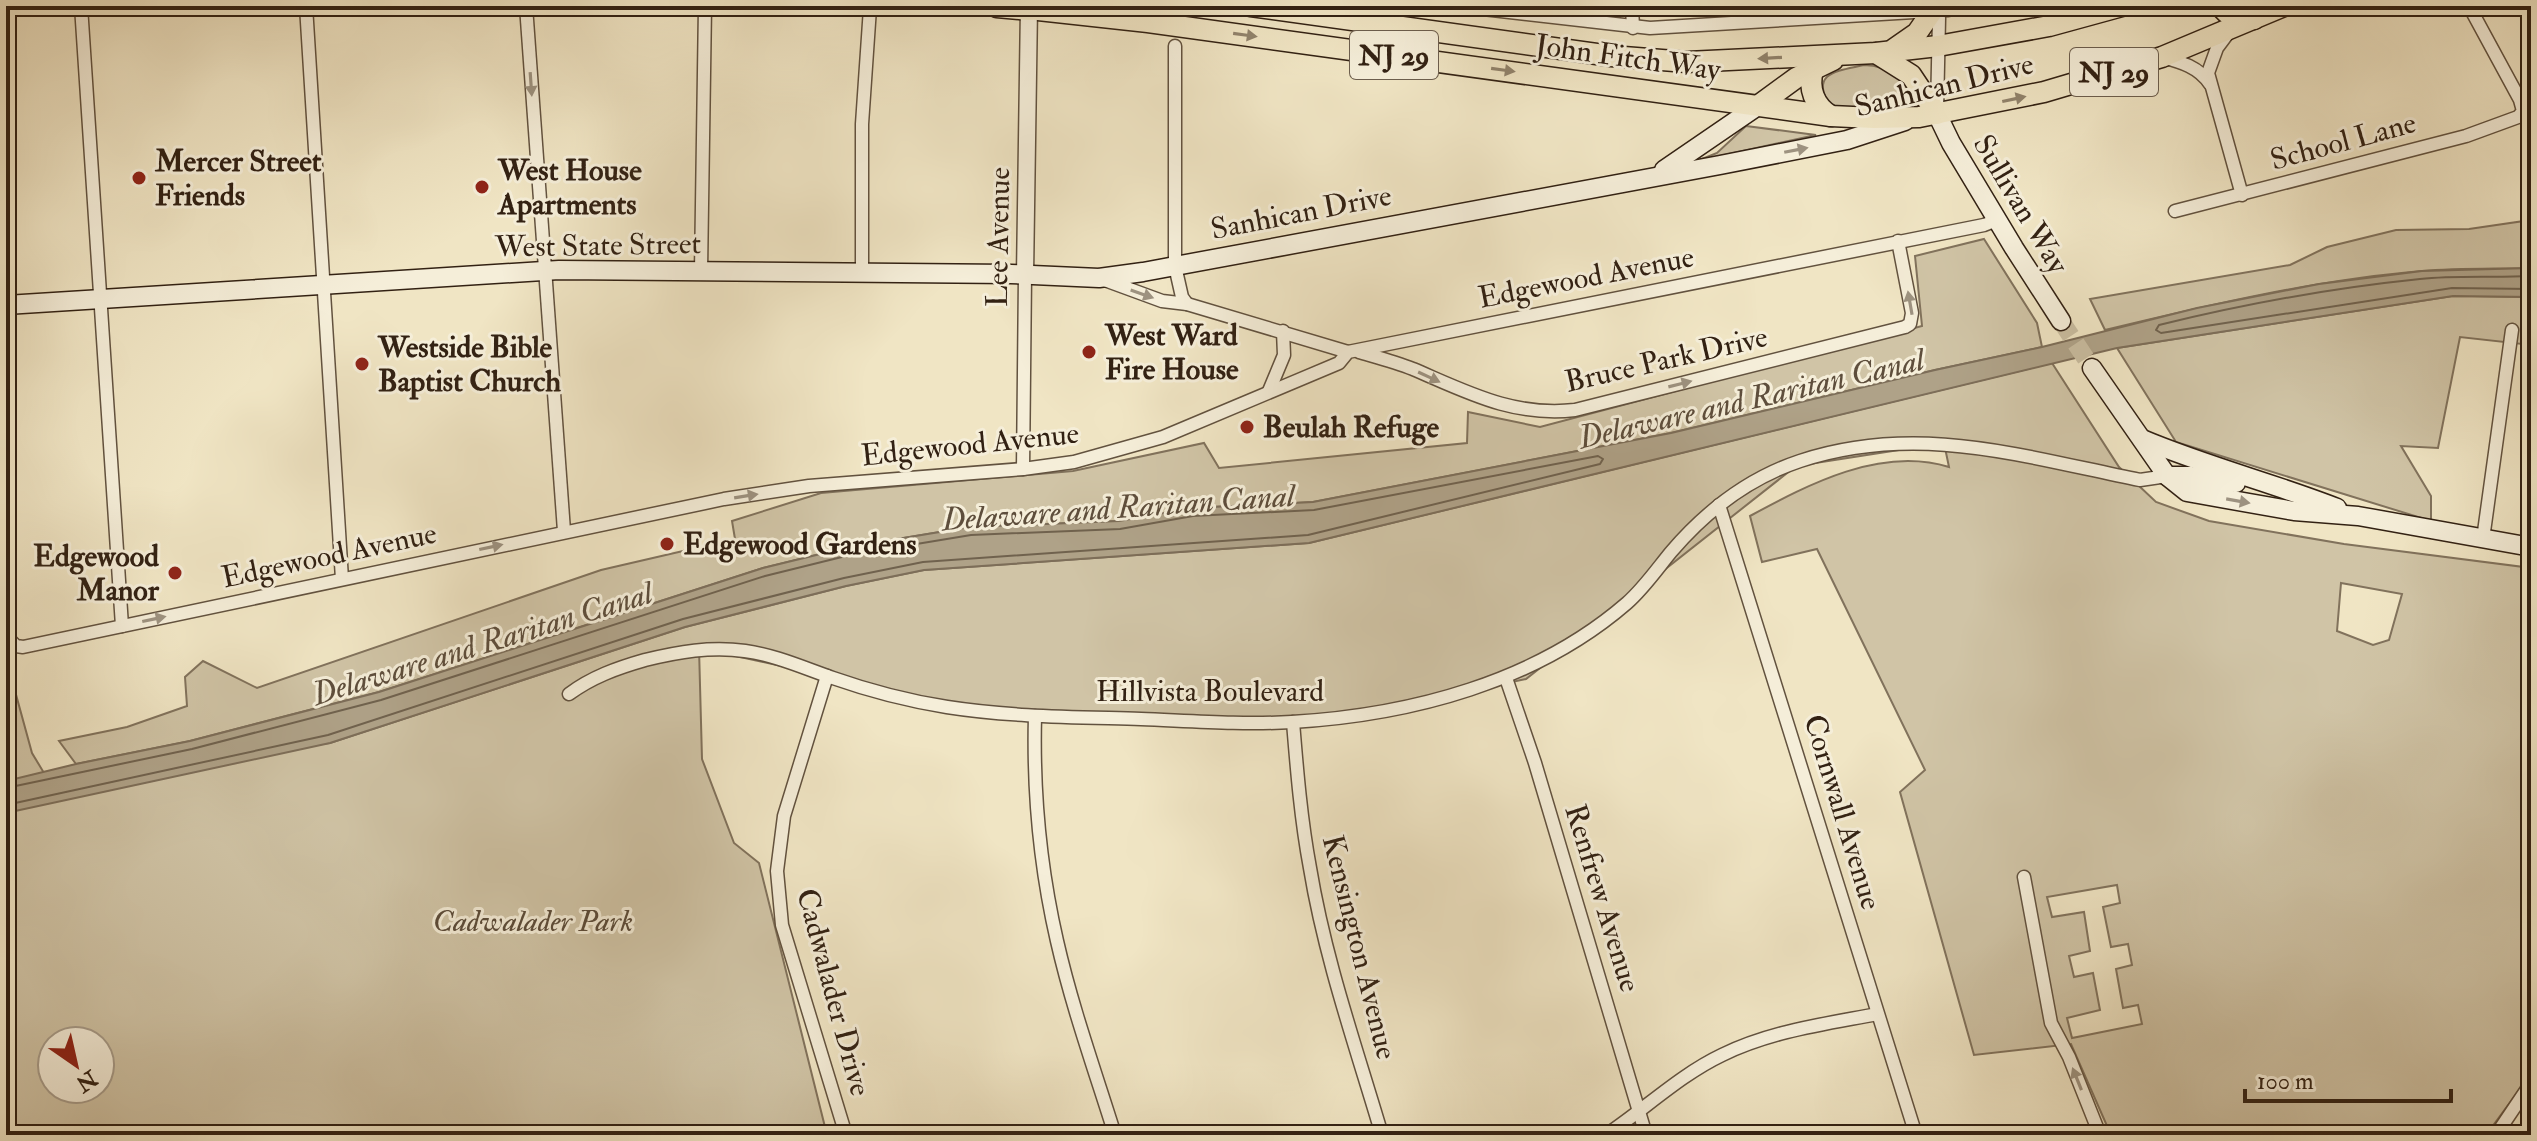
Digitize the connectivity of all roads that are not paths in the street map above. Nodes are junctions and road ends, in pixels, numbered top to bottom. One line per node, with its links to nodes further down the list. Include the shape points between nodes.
1 (81, 6): 42 (street)
2 (306, 6): 41 (street)
3 (526, 6): 36 (street, one-way to 36)
4 (705, 6): 37 (street)
5 (997, 6): 15 (highway, John Fitch Way / NJ 29)
6 (1251, 6): 23 (highway, John Fitch Way / NJ 29, one-way to 6, via 1658,61)
7 (1457, 6): 18 (street)
8 (1632, 6): 18 (street)
9 (1971, 6): 16 (street)
10 (2122, 6): 21 (highway, John Fitch Way / NJ 29, via 2020,33)
11 (2220, 6): 17 (highway, via 2227,13)
12 (2284, 6): 17 (highway, Sanhican Drive / NJ 29)
13 (2469, 6): 31 (street, School Lane, via 2520,100 2521,115 2466,136)
14 (870, 8): 38 (street, via 862,124)
15 (1029, 8): 27 (highway, John Fitch Way / NJ 29, one-way to 27); 39 (street, Lee Avenue)
16 (1932, 8): 18 (street); 21 (street, via 1939,18); 22 (highway, via 1917,33)
17 (2254, 19): 19 (highway, Sanhican Drive / NJ 29)
18 (1633, 28)
19 (2232, 28): 24 (highway, Sanhican Drive / NJ 29); 26 (street, via 2217,48 2208,73)
20 (1175, 46): 35 (street)
21 (1938, 46): 22 (highway, John Fitch Way / NJ 29); 29 (street)
22 (1883, 52): 23 (highway, John Fitch Way / NJ 29); 29 (highway, via 1911,75)
23 (1848, 55): 25 (highway)
24 (2162, 57): 26 (street, via 2194,68); 29 (highway, Sanhican Drive / NJ 29, one-way to 24, via 2056,89)
25 (1813, 70): 27 (highway); 28 (highway, via 1816,100)
26 (2210, 84): 31 (street)
27 (1759, 105): 28 (highway, John Fitch Way / NJ 29); 30 (main road, Sanhican Drive)
28 (1831, 116): 29 (highway, John Fitch Way / NJ 29)
29 (1928, 116): 30 (main road, Sanhican Drive, one-way to 29, via 1847,140); 33 (main road, Sullivan Way, via 1951,143)
30 (1655, 176): 35 (main road, Sanhican Drive)
31 (2242, 195): 32 (street, School Lane)
32 (2175, 211)
33 (1997, 220): 34 (street, Edgewood Avenue); 45 (main road, Sullivan Way)
34 (1898, 241): 48 (street, Edgewood Avenue); 48 (street, Bruce Park Drive, one-way to 34, via 1410,368 1481,399 1530,410 1575,410 1905,327 1912,313)
35 (1175, 266): 40 (main road, Sanhican Drive); 43 (street)
36 (546, 270): 37 (main road, West State Street); 41 (main road, West State Street); 57 (street)
37 (701, 271): 38 (main road, West State Street)
38 (862, 273): 39 (main road, West State Street)
39 (1025, 275): 40 (main road, West State Street); 52 (street, Lee Avenue)
40 (1099, 278): 43 (street, West State Street, one-way to 43, via 1162,301)
41 (322, 284): 42 (main road, West State Street); 60 (street)
42 (101, 299): 44 (main road, West State Street); 61 (street)
43 (1187, 304): 47 (street, West State Street)
44 (6, 305)
45 (2061, 321)
46 (2512, 330): 58 (street)
47 (1283, 331): 48 (street, West State Street); 50 (street, via 1284,355)
48 (1352, 351): 50 (street, Edgewood Avenue, via 1339,363)
49 (2092, 368): 51 (main road)
50 (1269, 391): 52 (street, Edgewood Avenue, via 1138,446)
51 (2142, 439): 53 (main road); 54 (main road)
52 (1023, 469): 57 (street, Edgewood Avenue, one-way to 52, via 809,486)
53 (2167, 476): 54 (main road); 55 (street, Hillvista Boulevard, via 2140,480 1961,444 1895,443 1805,459 1759,479); 56 (main road, one-way to 56, via 2187,492)
54 (2271, 485): 56 (main road)
55 (1719, 505): 64 (street, Hillvista Boulevard, via 1629,601 1567,646); 69 (street, Cornwall Avenue)
56 (2358, 516): 58 (main road)
57 (564, 531): 60 (street, Edgewood Avenue, one-way to 57)
58 (2483, 539): 59 (main road)
59 (2531, 547)
60 (342, 579): 61 (street, Edgewood Avenue, one-way to 60)
61 (122, 626): 62 (street, Edgewood Avenue, via 23,647)
62 (6, 636)
63 (827, 676): 65 (street, Hillvista Boulevard, via 761,654 695,650 628,665); 66 (street, Hillvista Boulevard, via 947,707); 72 (street, Cadwalader Drive, via 784,816 777,871 782,925)
64 (1506, 678): 67 (street, Hillvista Boulevard, via 1391,709); 71 (street, Renfrew Avenue)
65 (569, 694)
66 (1035, 716): 67 (street, Hillvista Boulevard); 73 (street, via 1045,882 1073,1000)
67 (1293, 722): 74 (street, Kensington Avenue, via 1314,889)
68 (2024, 877): 78 (street, one-way to 68, via 2051,1023)
69 (1877, 1014): 71 (street, via 1796,1029 1724,1054); 77 (street, Cornwall Avenue)
70 (2531, 1083): 79 (street)
71 (1640, 1113): 75 (street); 76 (street, Renfrew Avenue)
72 (846, 1135)
73 (1115, 1135)
74 (1382, 1135)
75 (1606, 1135)
76 (1646, 1135)
77 (1916, 1135)
78 (2100, 1135)
79 (2496, 1135)

